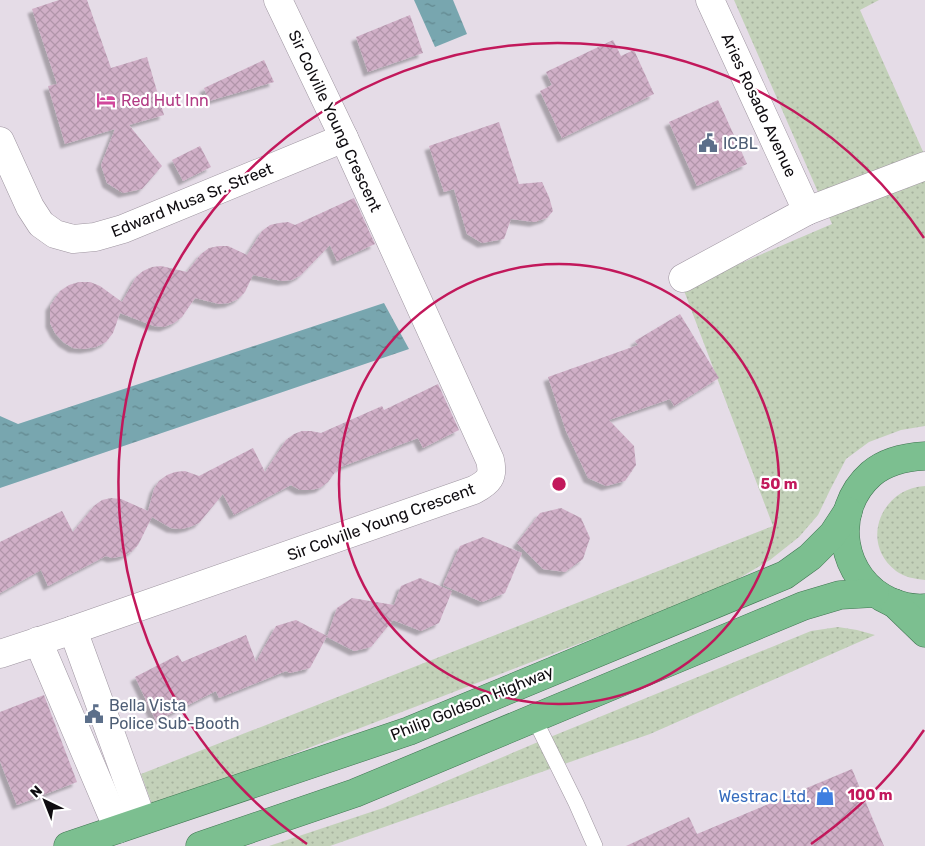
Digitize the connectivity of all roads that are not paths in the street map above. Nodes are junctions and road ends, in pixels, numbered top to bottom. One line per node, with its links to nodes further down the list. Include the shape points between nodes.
1 (278, 0): 3 (street, Sir Colville Young Crescent)
2 (710, 0): 6 (street, Aries Rosado Avenue)
3 (344, 138): 4 (street, Edward Musa Sr. Street, via 122,229 74,239 55,234 41,224); 12 (street, Sir Colville Young Crescent, via 490,460 490,478 474,490)
4 (0, 141)
5 (925, 166): 6 (street)
6 (807, 211): 7 (street)
7 (683, 278)
8 (925, 456): 9 (highway, via 897,460 871,474 853,497)
9 (848, 511): 10 (highway, via 845,526 848,556 864,583); 17 (highway, Philip Goldson Highway, via 828,540 785,575 409,731)
10 (885, 598): 11 (highway, via 907,607); 13 (highway); 16 (highway, via 840,595 803,606)
11 (925, 608)
12 (73, 630): 14 (street, Sir Colville Young Crescent); 17 (street)
13 (925, 633)
14 (38, 641): 15 (street, Sir Colville Young Crescent); 17 (street)
15 (0, 654)
16 (534, 718): 18 (highway); 21 (lane)
17 (130, 825): 19 (highway, Philip Goldson Highway)
18 (242, 839): 20 (highway)
19 (68, 846)
20 (200, 846)
21 (595, 846)

